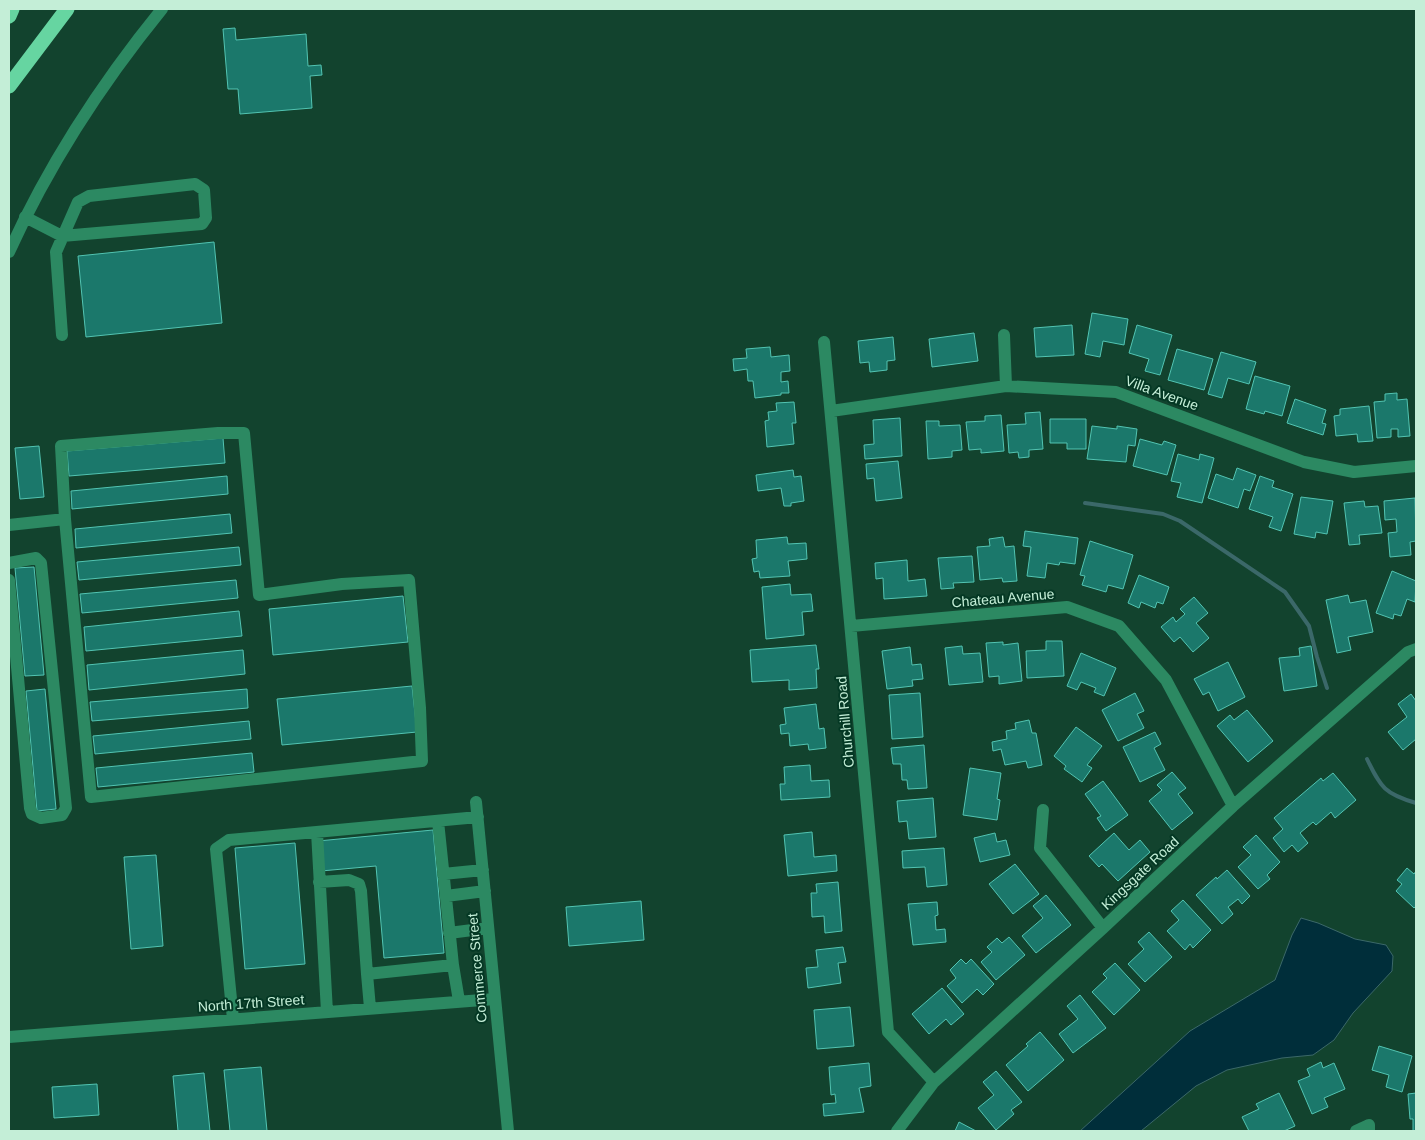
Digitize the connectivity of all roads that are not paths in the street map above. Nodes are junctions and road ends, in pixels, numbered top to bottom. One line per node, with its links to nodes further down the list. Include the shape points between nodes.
1 (12, 9): 4 (highway)
2 (67, 9): 5 (highway)
3 (162, 9): 6 (street, via 87,109)
4 (9, 16)
5 (9, 86)
6 (25, 217): 7 (street); 8 (street)
7 (62, 236): 7 (street, via 202,224 206,218 204,190 195,184 89,196 78,202); 9 (street, via 56,252)
8 (9, 252)
9 (62, 335)
10 (1004, 335): 12 (street)
11 (824, 342): 13 (street, Churchill Road)
12 (1006, 386): 13 (street, Villa Avenue); 14 (street, Villa Avenue, via 1116,392 1304,462 1354,472)
13 (831, 411): 19 (street, Churchill Road)
14 (1416, 466)
15 (65, 519): 15 (street, via 91,797 422,761 409,580 342,584 260,595 244,433 61,446); 16 (street)
16 (9, 525)
17 (9, 563): 18 (street, via 36,558 41,563 66,808 62,815 41,818 32,814 30,808)
18 (9, 580)
19 (851, 626): 22 (street, Chateau Avenue, via 1067,607 1118,626 1166,680); 43 (street, Churchill Road, via 888,1032)
20 (1416, 649): 22 (street, Kingsgate Road, via 1408,652)
21 (476, 802): 24 (street, Commerce Street)
22 (1234, 806): 33 (street, Kingsgate Road)
23 (1043, 810): 33 (street, via 1040,848)
24 (478, 817): 25 (street); 27 (street, Commerce Street)
25 (438, 821): 26 (street); 28 (street)
26 (316, 832): 29 (street); 41 (street, via 229,840 216,849)
27 (483, 870): 28 (street); 30 (street, Commerce Street)
28 (443, 874): 31 (street)
29 (319, 882): 36 (street, via 349,880 359,884); 40 (street)
30 (485, 891): 31 (street); 32 (street, Commerce Street)
31 (446, 896): 34 (street)
32 (488, 928): 34 (street); 37 (street, Commerce Street)
33 (1103, 928): 43 (street, Kingsgate Road)
34 (449, 933): 35 (street)
35 (453, 965): 36 (street); 38 (street)
36 (368, 974): 39 (street)
37 (495, 999): 38 (street, North 17th Street); 44 (street, Commerce Street)
38 (459, 1001): 39 (street, North 17th Street)
39 (370, 1008): 40 (street, North 17th Street)
40 (327, 1012): 41 (street, North 17th Street)
41 (233, 1019): 42 (street, North 17th Street)
42 (9, 1036)
43 (934, 1082): 45 (street, Kingsgate Road)
44 (508, 1131)
45 (897, 1131)
46 (1356, 1131): 47 (street, via 1369,1125)
47 (1370, 1131)

